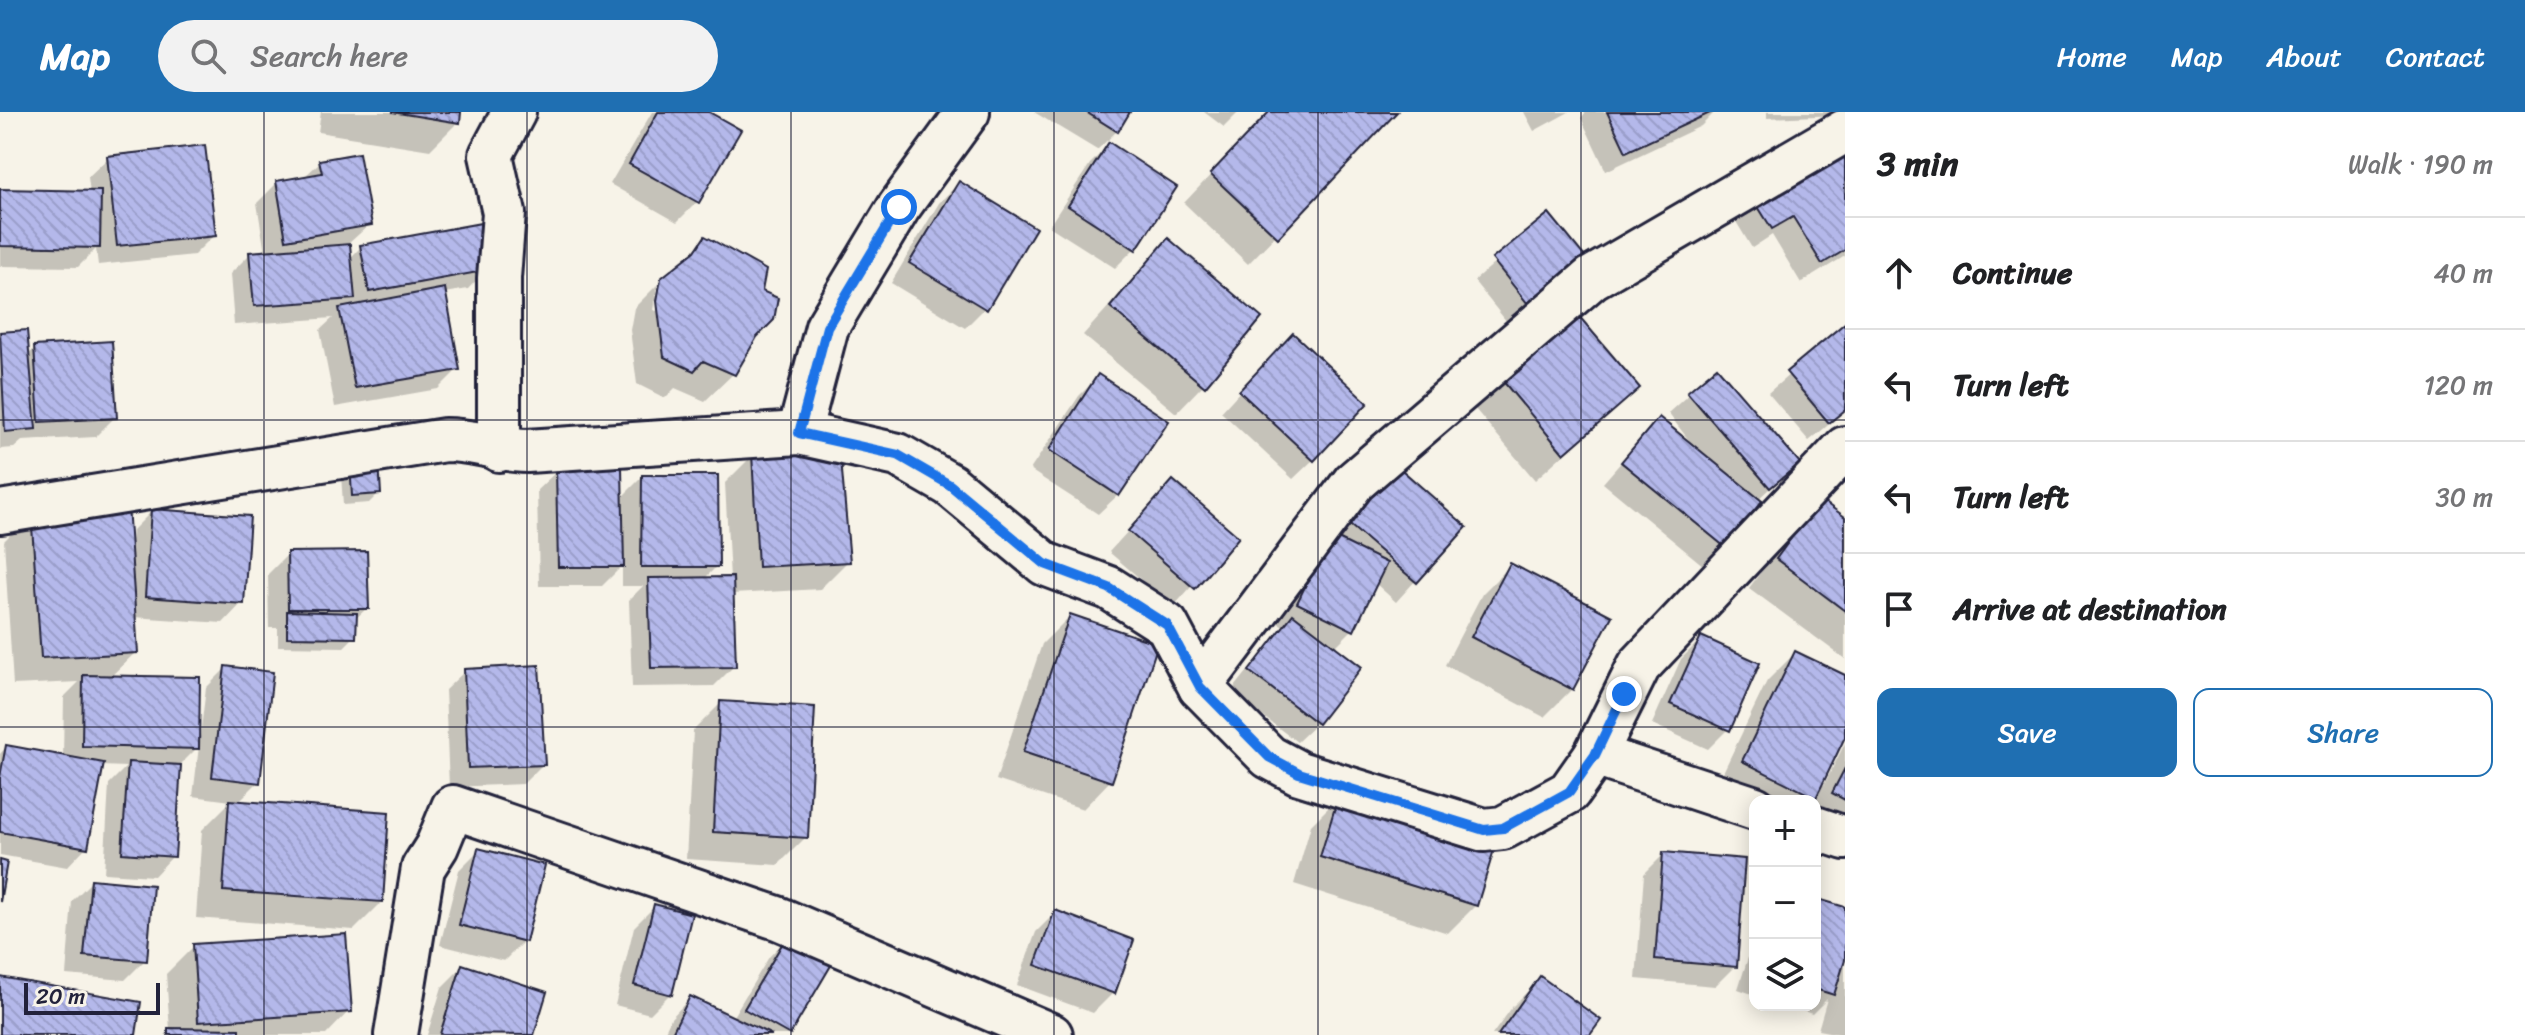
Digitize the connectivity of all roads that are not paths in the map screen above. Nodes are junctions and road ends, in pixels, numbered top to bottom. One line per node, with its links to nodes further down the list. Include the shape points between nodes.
1 (514, 112): 6 (street, via 491,155 504,213)
2 (968, 112): 4 (street, via 899,207 827,327)
3 (1845, 131): 8 (street, via 1592,278 1354,482)
4 (799, 433): 6 (street); 8 (street, via 898,455 950,485 1045,564 1109,588 1167,625)
5 (1845, 448): 9 (street, via 1639,666)
6 (499, 450): 7 (street, via 471,440 445,440)
7 (0, 512)
8 (1200, 687): 9 (street, via 1269,757 1299,773 1484,830 1503,828 1569,792)
9 (1595, 755): 10 (street)
10 (1749, 806)
11 (1821, 830): 12 (street)
12 (1845, 838)
13 (396, 1035): 14 (street, via 423,868 453,807 780,919)
14 (1051, 1035)

